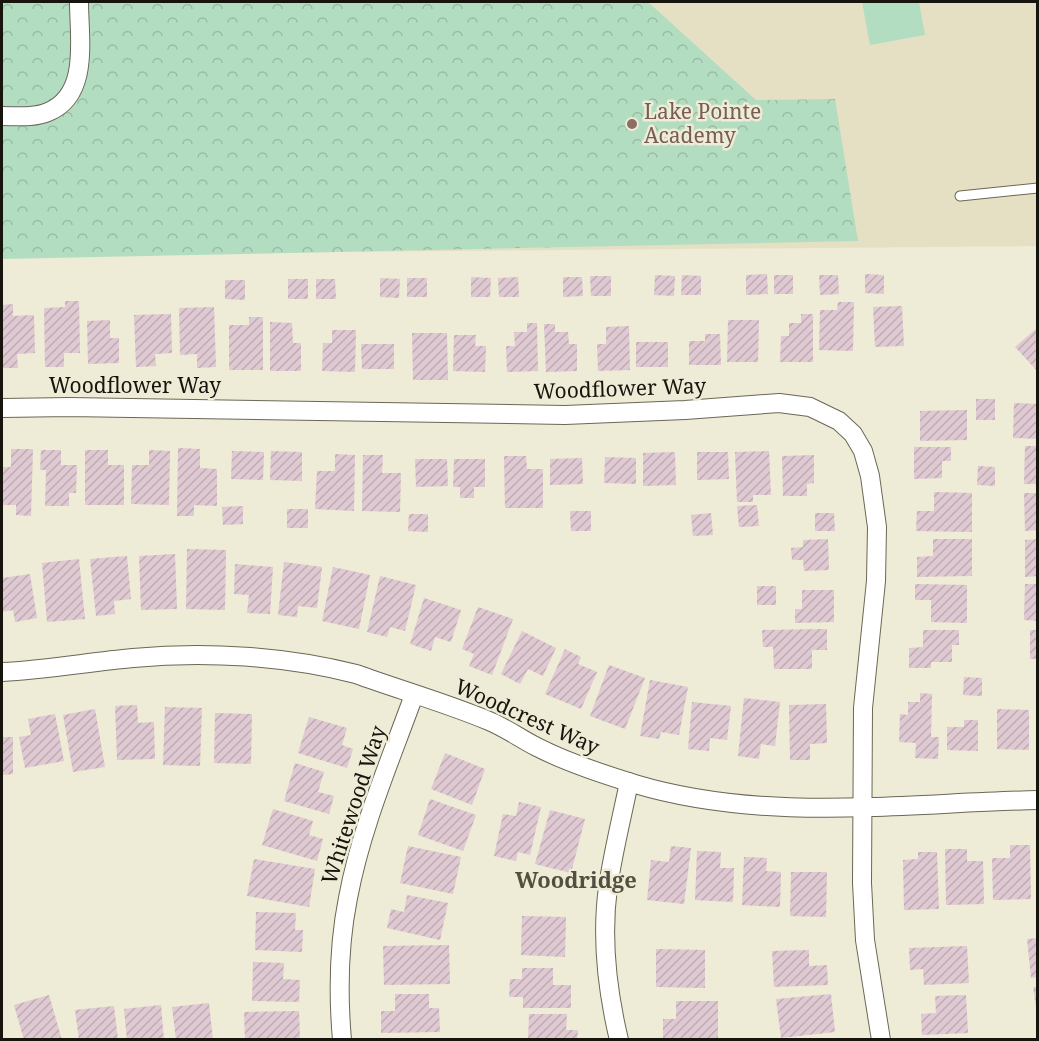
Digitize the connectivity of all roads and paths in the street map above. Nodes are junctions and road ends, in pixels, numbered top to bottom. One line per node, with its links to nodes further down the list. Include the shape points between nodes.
1 (79, 2): 2 (street, via 80,69 63,104 30,116)
2 (2, 116)
3 (1038, 188): 4 (lane)
4 (960, 196)
5 (2, 408): 10 (street, Woodflower Way, via 566,415 779,403 810,406 826,413 853,434 863,451 877,527 876,581 863,708)
6 (2, 672): 7 (street, Woodcrest Way, via 135,657 249,657 333,669)
7 (414, 695): 8 (street, Woodcrest Way, via 491,722 539,748); 11 (street, Whitewood Way, via 375,801 348,898 341,971)
8 (629, 782): 10 (street, Woodcrest Way, via 739,804); 12 (street, via 606,908 608,986)
9 (1038, 800): 10 (street, Woodcrest Way)
10 (863, 807): 13 (street, via 865,940)
11 (342, 1040)
12 (619, 1040)
13 (881, 1040)

